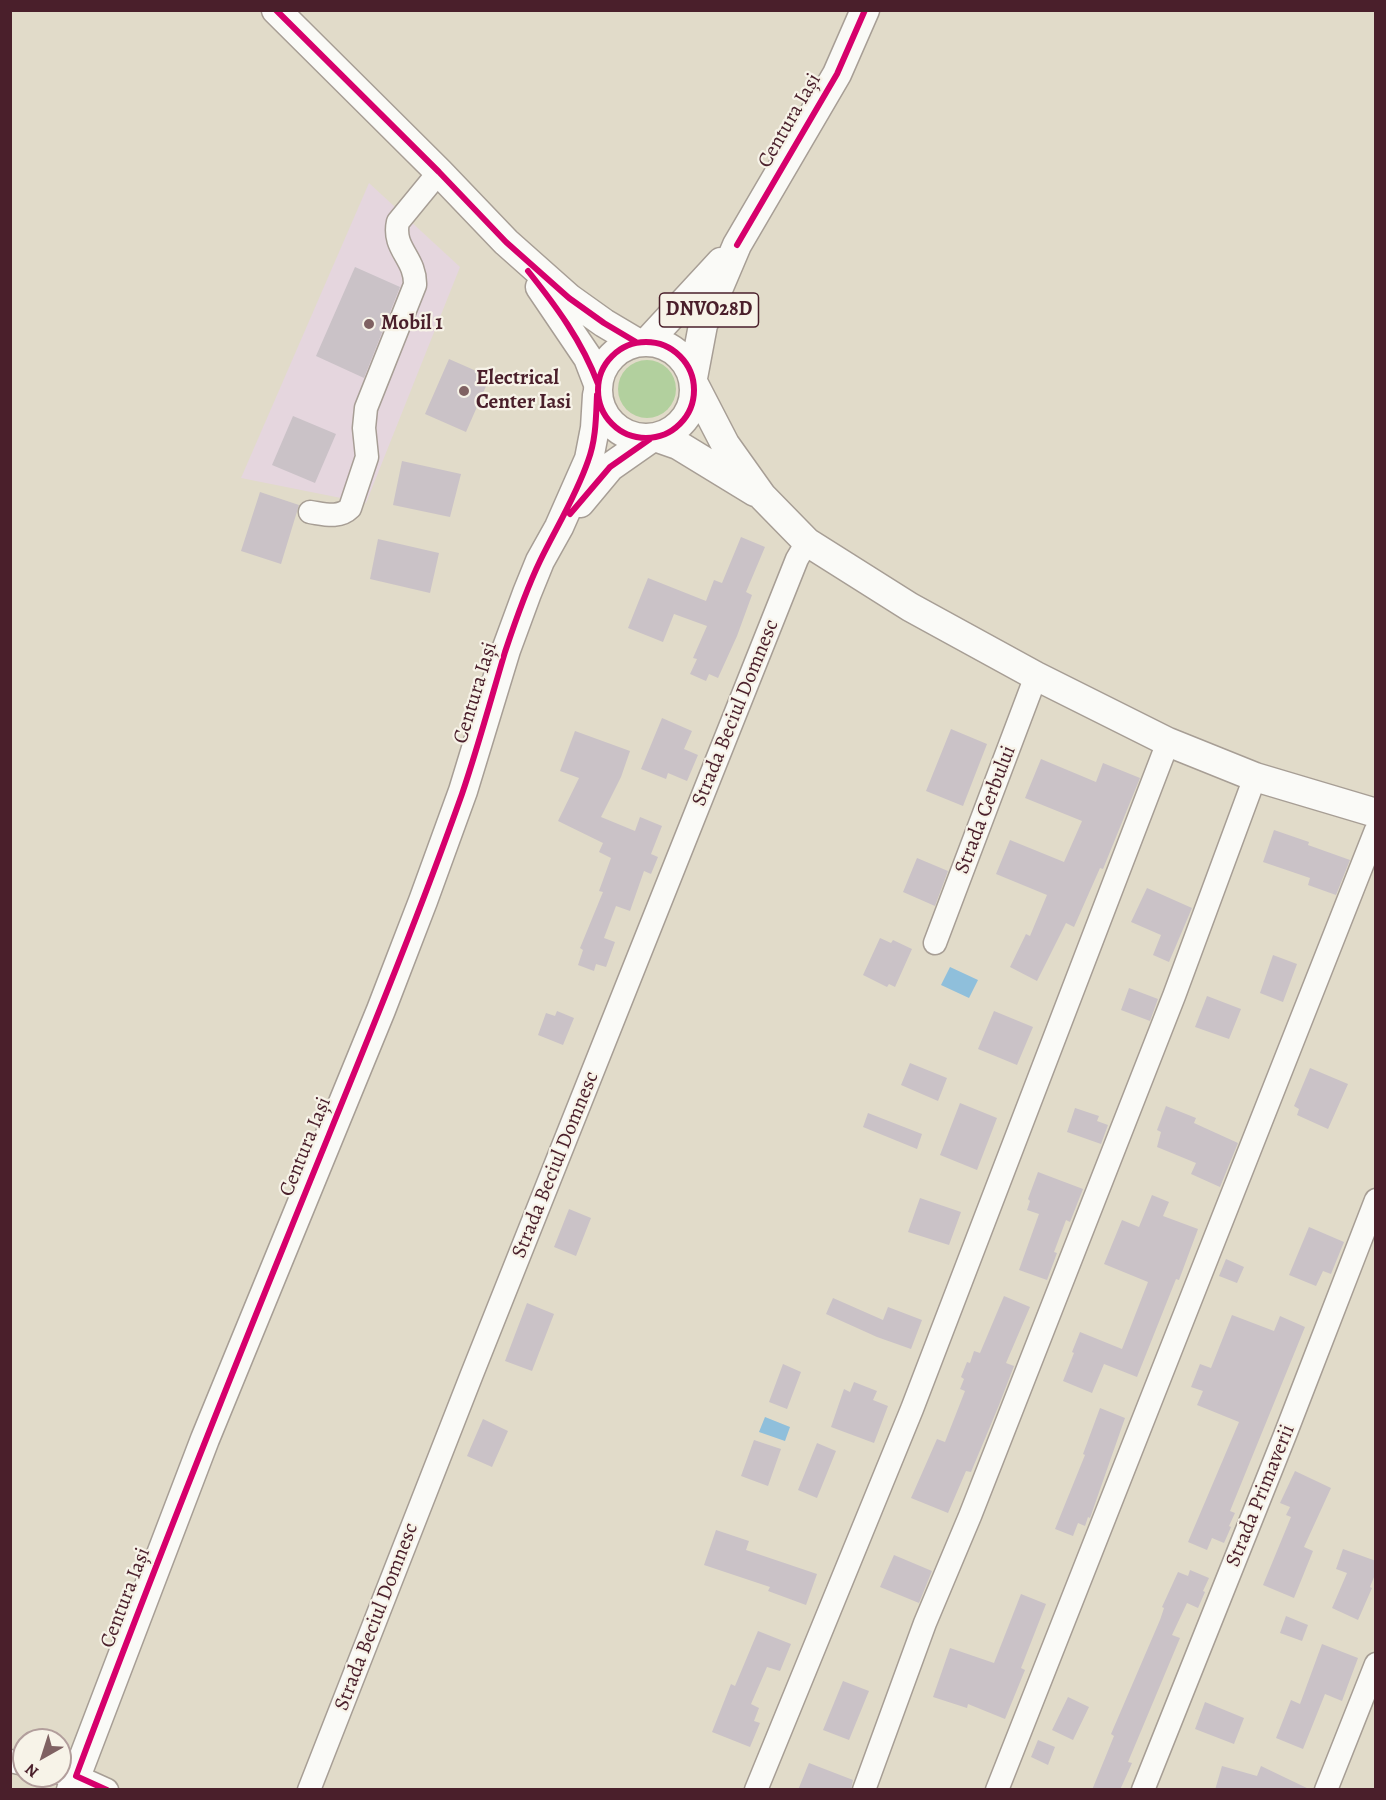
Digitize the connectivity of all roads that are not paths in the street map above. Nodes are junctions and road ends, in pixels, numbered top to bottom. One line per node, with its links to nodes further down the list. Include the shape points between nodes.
1 (865, 10): 5 (main road, Centura Iași / DNVO28D, via 837,74)
2 (282, 13): 3 (main road)
3 (439, 172): 4 (main road); 11 (street, via 398,222 398,244 412,263 415,285 366,408 367,457 350,508 336,516)
4 (506, 242): 6 (main road, via 569,298 604,323); 8 (main road, via 565,321 588,358)
5 (737, 245): 6 (main road, Centura Iași / DNVO28D); 7 (main road, Centura Iași / DNVO28D, via 703,325)
6 (642, 342): 7 (main road, via 663,345 676,352 687,364); 8 (main road, via 614,353 606,362)
7 (694, 382): 9 (main road, via 693,403 686,418 674,430); 10 (main road, via 725,444)
8 (598, 389): 9 (main road, via 601,410 609,422 635,438); 12 (main road, Centura Iași, via 589,459)
9 (654, 438): 10 (main road, via 678,445); 12 (main road, Centura Iași, via 610,467)
10 (762, 496): 13 (main road)
11 (310, 512)
12 (559, 527): 22 (main road, Centura Iași, via 540,561 509,640 463,791 381,1010)
13 (807, 542): 14 (main road, via 910,607); 25 (street, Strada Beciul Domnesc, via 775,614)
14 (1036, 676): 15 (main road); 19 (street, Strada Cerbului)
15 (1168, 742): 16 (main road); 26 (street, via 912,1409)
16 (1255, 777): 17 (main road); 27 (street, via 1174,996 925,1623)
17 (1376, 813)
18 (1376, 830): 28 (street)
19 (935, 943)
20 (1376, 1200): 29 (street, Strada Primaverii)
21 (1376, 1664): 30 (street)
22 (72, 1773)
23 (72, 1781): 24 (street)
24 (107, 1790)
25 (309, 1790)
26 (756, 1790)
27 (864, 1790)
28 (997, 1790)
29 (1143, 1790)
30 (1326, 1790)

